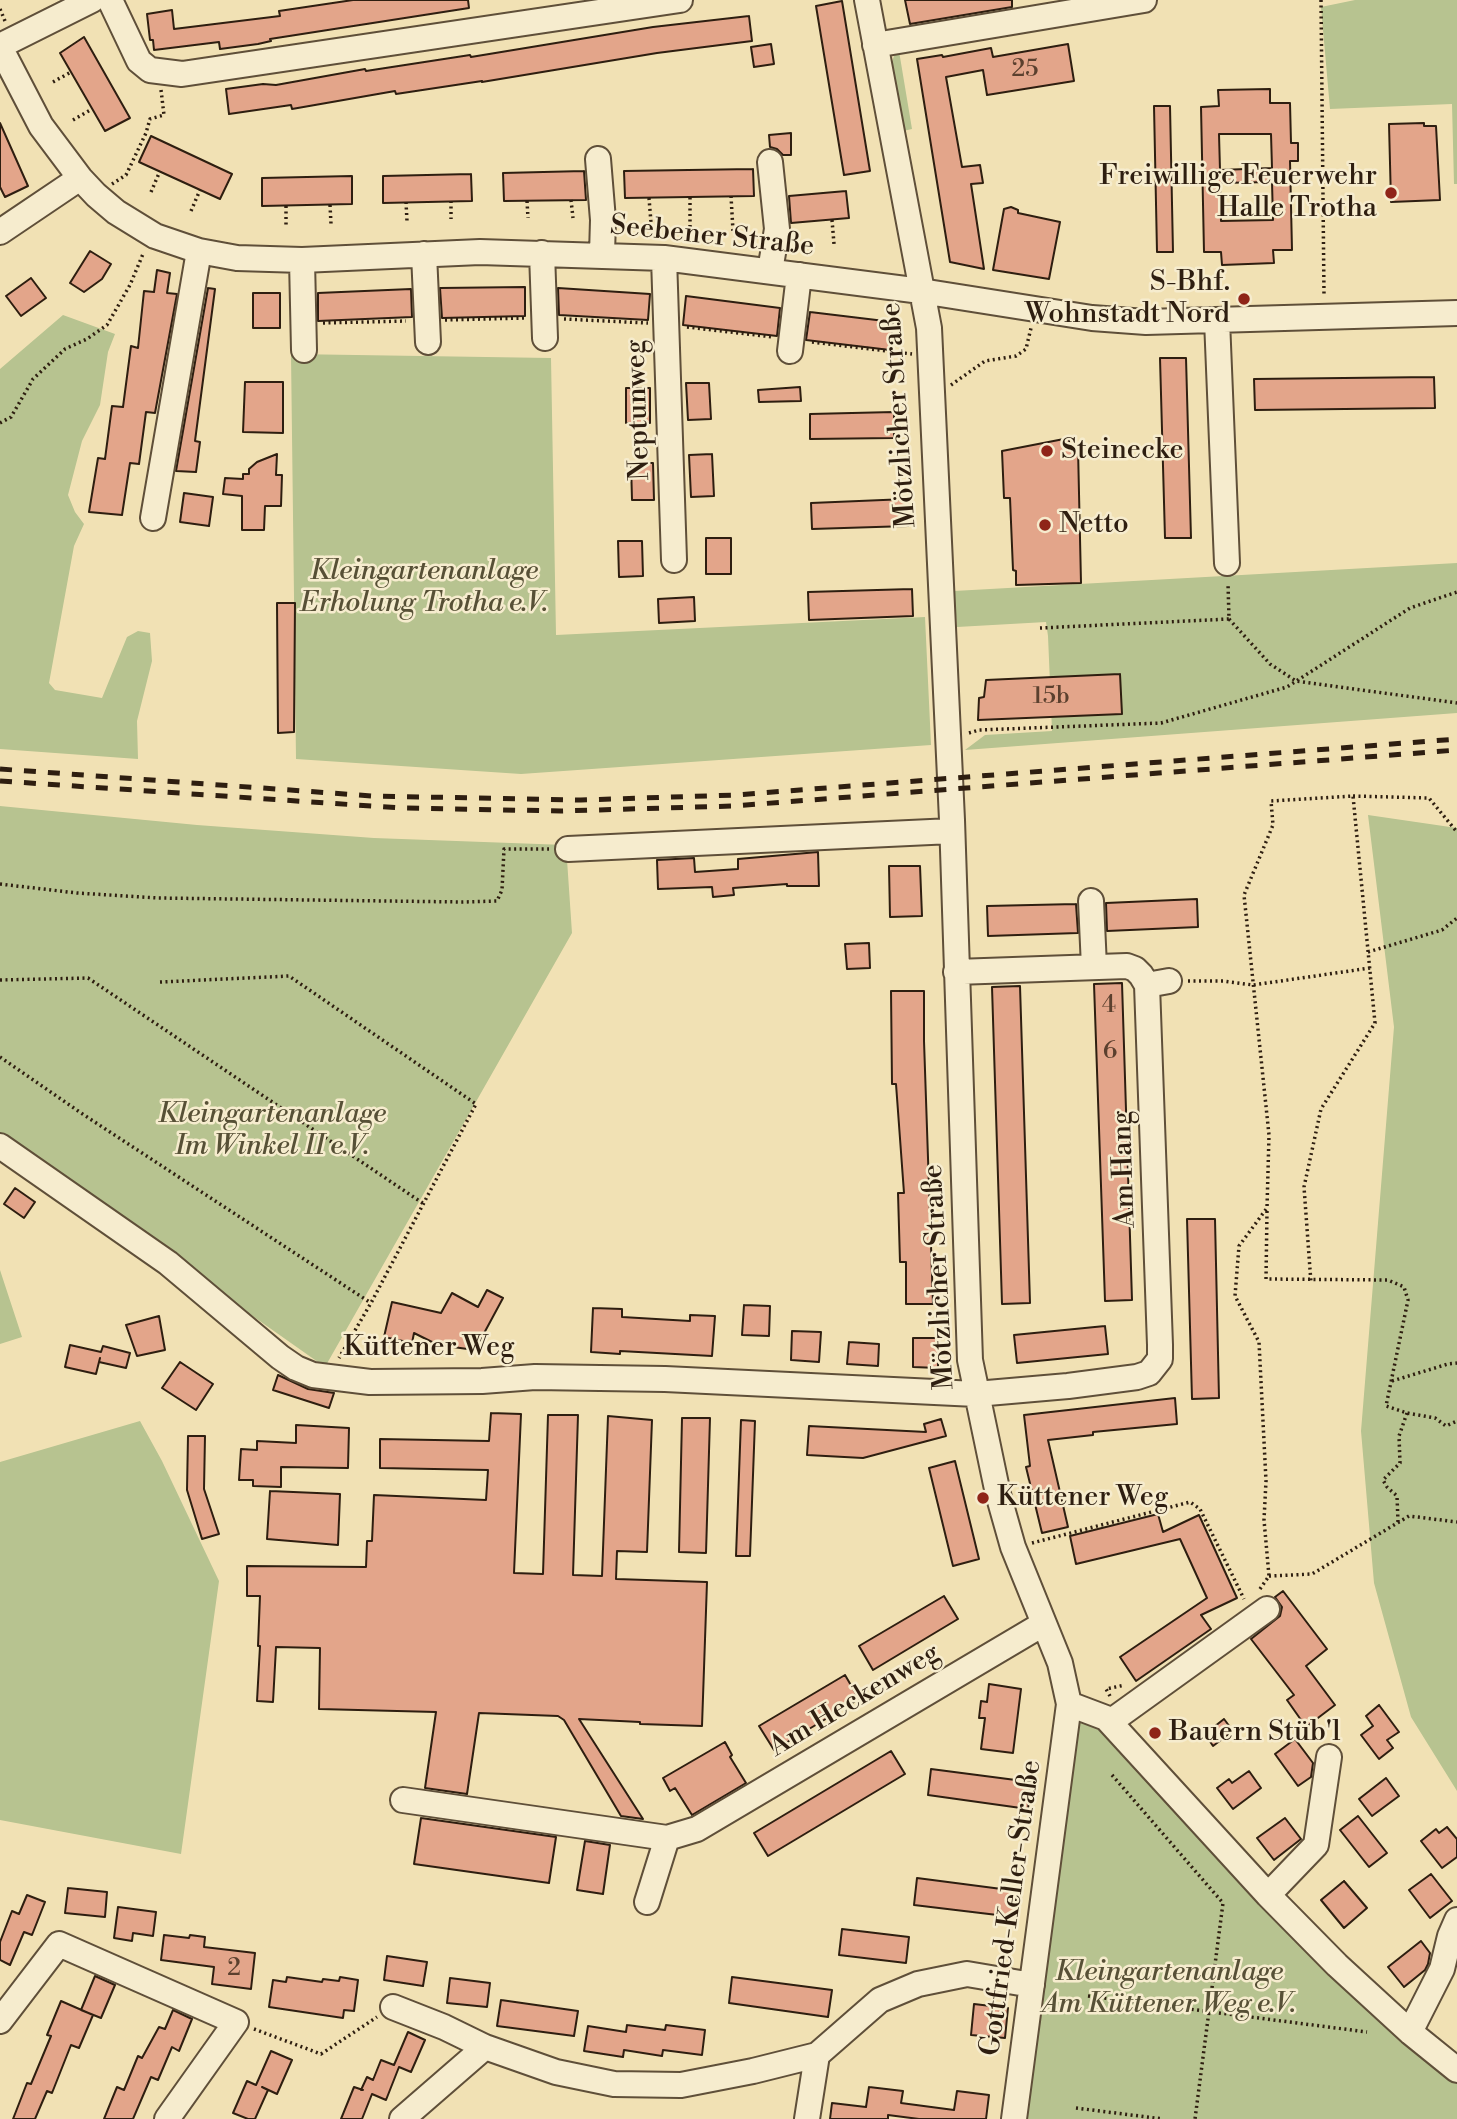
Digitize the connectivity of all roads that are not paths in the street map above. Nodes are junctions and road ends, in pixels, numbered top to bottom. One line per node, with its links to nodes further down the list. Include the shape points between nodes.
1 (92, 0): 6 (street)
2 (110, 0): 3 (street, via 139,61 150,70 182,74)
3 (680, 0)
4 (867, 0): 7 (street, Mötzlicher Straße)
5 (1144, 0): 7 (street)
6 (4, 44): 10 (street, Seebener Straße, via 41,126)
7 (875, 45): 20 (street, Mötzlicher Straße)
8 (598, 159): 15 (street)
9 (770, 162): 18 (street, via 777,229)
10 (102, 186): 11 (street); 12 (street, Seebener Straße, via 117,212 155,236)
11 (0, 232)
12 (199, 251): 17 (street, Seebener Straße, via 237,258); 27 (street)
13 (542, 253): 14 (street, Seebener Straße); 15 (street, Seebener Straße); 23 (street)
14 (424, 254): 17 (street, Seebener Straße); 24 (street)
15 (602, 254): 16 (street, Seebener Straße)
16 (664, 258): 18 (street, Seebener Straße); 28 (street, Neptunweg)
17 (302, 260): 26 (street)
18 (770, 271): 19 (street, Seebener Straße)
19 (799, 275): 20 (street, Seebener Straße); 25 (street)
20 (921, 291): 22 (street, Seebener Straße, via 1092,318); 30 (street, Mötzlicher Straße, via 929,328)
21 (1457, 313): 22 (street, Seebener Straße)
22 (1216, 320): 29 (street)
23 (545, 328)
24 (434, 331)
25 (791, 345)
26 (304, 350)
27 (153, 518)
28 (674, 560)
29 (1227, 563)
30 (952, 831): 31 (street); 34 (street, Mötzlicher Straße)
31 (568, 849)
32 (1091, 901): 33 (street)
33 (1094, 967): 34 (street); 36 (street, Am Hang, via 1127,966 1158,983 1160,1359 1149,1373 1137,1377)
34 (956, 972): 36 (street, Mötzlicher Straße)
35 (0, 1146): 36 (street, Küttener Weg, via 168,1263 296,1368 328,1378 370,1382 652,1379)
36 (975, 1394): 38 (street, Mötzlicher Straße, via 1013,1547)
37 (1260, 1609): 40 (street)
38 (1043, 1624): 39 (street, Mötzlicher Straße, via 1065,1678); 43 (street, Am Heckenweg, via 697,1829)
39 (1069, 1704): 40 (street); 47 (street, Gottfried-Keller-Straße)
40 (1115, 1718): 44 (street)
41 (1329, 1757): 44 (street, via 1316,1845)
42 (403, 1800): 43 (street)
43 (667, 1838): 45 (street)
44 (1268, 1895): 50 (street)
45 (648, 1902)
46 (1457, 1920): 50 (street, via 1442,1969)
47 (1032, 1984): 52 (street, via 967,1974 918,1984 880,2000); 57 (street, Gottfried-Keller-Straße)
48 (393, 2007): 51 (street)
49 (0, 2021): 54 (street, via 59,1944 236,2022)
50 (1410, 2032): 53 (street)
51 (485, 2047): 52 (street, via 556,2072 614,2084 649,2085 681,2085); 55 (street)
52 (817, 2055): 56 (street)
53 (1457, 2070)
54 (167, 2119)
55 (402, 2119)
56 (807, 2119)
57 (1014, 2119)

